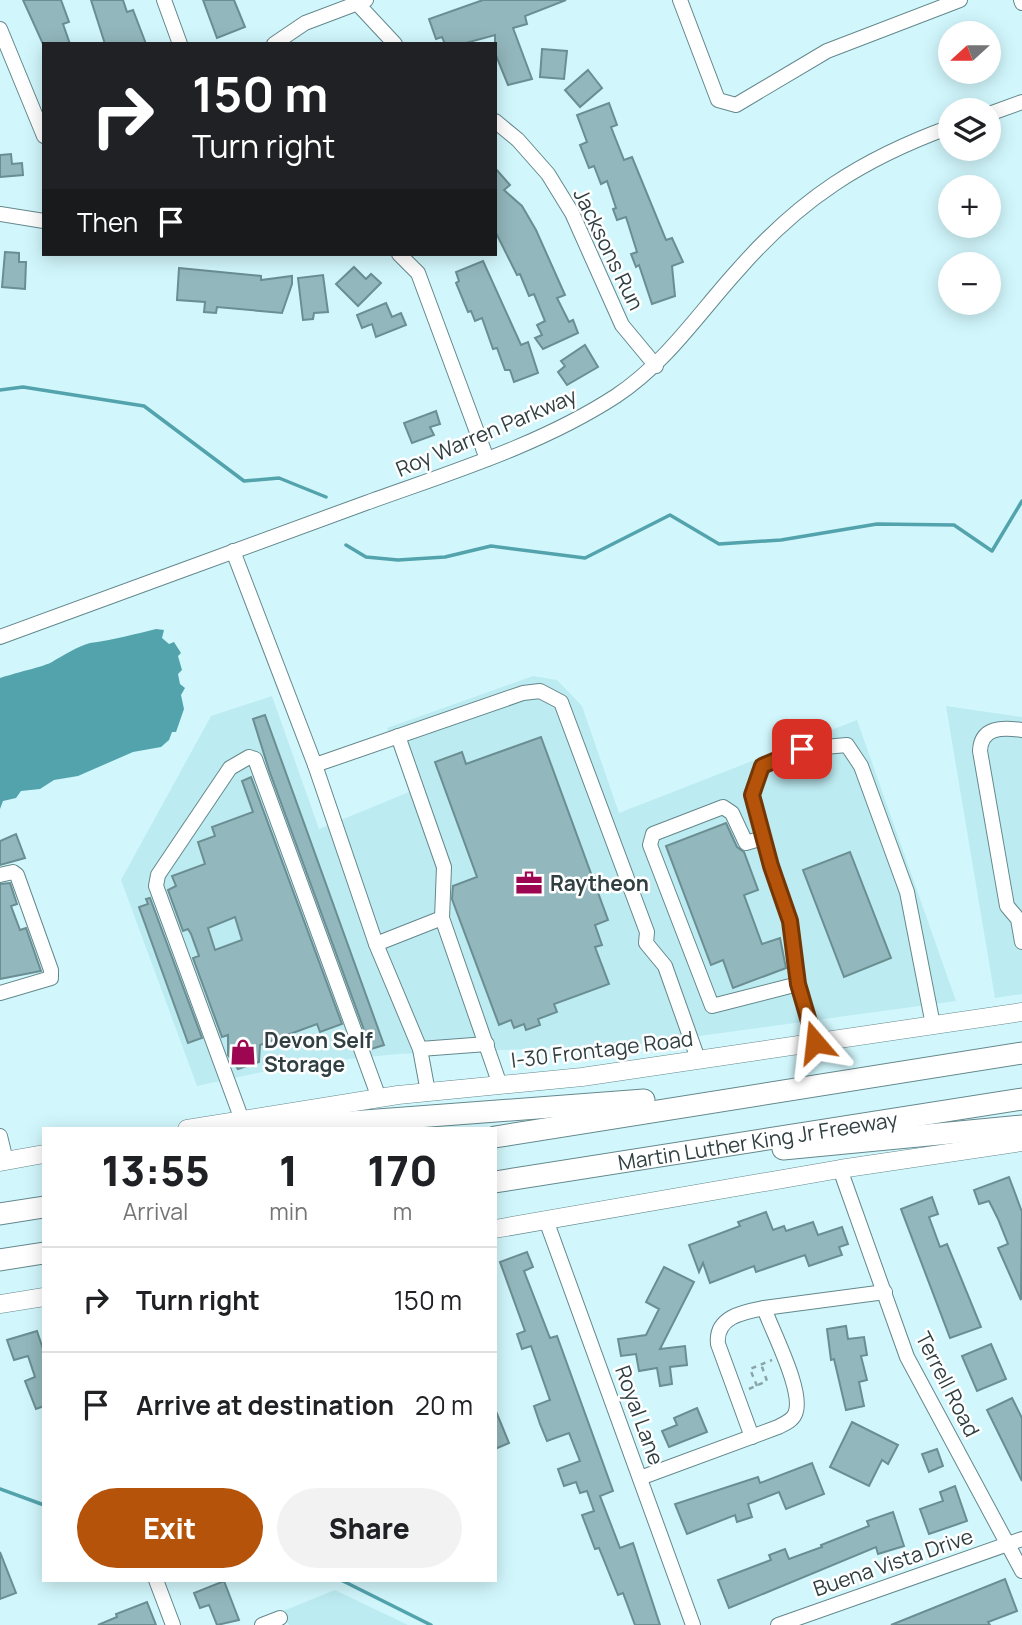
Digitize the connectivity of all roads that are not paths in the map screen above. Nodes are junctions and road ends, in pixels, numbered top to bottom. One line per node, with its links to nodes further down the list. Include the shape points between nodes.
1 (164, 0): 6 (street)
2 (680, 0): 3 (street, via 718,100 736,105 827,51)
3 (960, 0)
4 (359, 1): 7 (street, via 305,23); 8 (street)
5 (0, 29): 12 (street)
6 (179, 42)
7 (277, 42)
8 (393, 42)
9 (1022, 102): 10 (street)
10 (1001, 110)
11 (497, 123): 17 (street, Jacksons Run, via 548,174 572,213 622,325)
12 (42, 131)
13 (938, 132): 17 (street, Roy Warren Parkway, via 877,157 807,201 753,253)
14 (0, 214): 15 (street)
15 (42, 221)
16 (401, 256): 18 (street, via 418,273)
17 (656, 366): 18 (street, Roy Warren Parkway, via 579,418)
18 (487, 459): 19 (street, Roy Warren Parkway)
19 (233, 551): 20 (street, Roy Warren Parkway); 23 (street)
20 (0, 637)
21 (1021, 735): 26 (street, via 1003,727 981,741)
22 (398, 736): 23 (street); 27 (street, via 444,867); 38 (street, via 523,693 540,691 561,702 647,932 646,943 665,966)
23 (315, 765): 29 (street)
24 (763, 838): 30 (street, via 790,921); 30 (street, via 746,843 732,813 723,807 653,834 650,845 712,1006); 33 (street, via 752,795 762,766 802,749 847,745 861,766 907,892)
25 (0, 875): 31 (street, via 17,875 51,978)
26 (1015, 905): 28 (street)
27 (442, 918): 29 (street); 35 (street)
28 (1022, 942)
29 (376, 944): 36 (street)
30 (798, 984): 34 (street)
31 (0, 993)
32 (1022, 1012): 33 (main road, I-30 Frontage Road)
33 (933, 1025): 34 (main road, I-30 Frontage Road)
34 (815, 1042): 38 (main road, I-30 Frontage Road)
35 (487, 1044): 36 (street); 39 (street)
36 (420, 1049): 41 (street)
37 (1022, 1053): 40 (highway)
38 (698, 1059): 39 (main road, I-30 Frontage Road)
39 (500, 1085): 41 (main road, I-30 Frontage Road)
40 (790, 1090): 44 (highway); 48 (highway)
41 (428, 1092): 42 (main road, I-30 Frontage Road)
42 (379, 1098): 44 (main road, I-30 Frontage Road); 44 (street, via 255,759 248,757 230,768 158,875 156,886)
43 (1022, 1099): 52 (highway, Martin Luther King Jr Freeway)
44 (250, 1124): 46 (main road, I-30 Frontage Road)
45 (1022, 1126): 52 (highway)
46 (212, 1127)
47 (0, 1136): 51 (street)
48 (497, 1137)
49 (1022, 1142): 53 (main road)
50 (42, 1154): 51 (main road)
51 (3, 1161)
52 (599, 1165): 54 (highway, Martin Luther King Jr Freeway)
53 (840, 1169): 57 (main road); 61 (street, Terrell Road)
54 (497, 1182)
55 (42, 1207): 56 (highway)
56 (0, 1214)
57 (546, 1220): 58 (main road); 66 (street, Royal Lane)
58 (497, 1229)
59 (42, 1253): 60 (highway)
60 (0, 1260)
61 (885, 1292): 64 (street); 68 (street, Terrell Road, via 907,1357)
62 (42, 1297): 63 (main road)
63 (0, 1304)
64 (764, 1308): 65 (street, via 794,1385 797,1406 794,1415 778,1427); 65 (street, via 730,1318 717,1336)
65 (752, 1437): 66 (street)
66 (640, 1478): 74 (street, Royal Lane)
67 (1022, 1539): 68 (street, Buena Vista Drive)
68 (1007, 1544): 69 (street, Terrell Road); 75 (street, Buena Vista Drive)
69 (1022, 1571)
70 (157, 1582): 72 (street)
71 (279, 1618): 73 (street)
72 (173, 1625)
73 (262, 1625)
74 (693, 1625)
75 (778, 1625)

